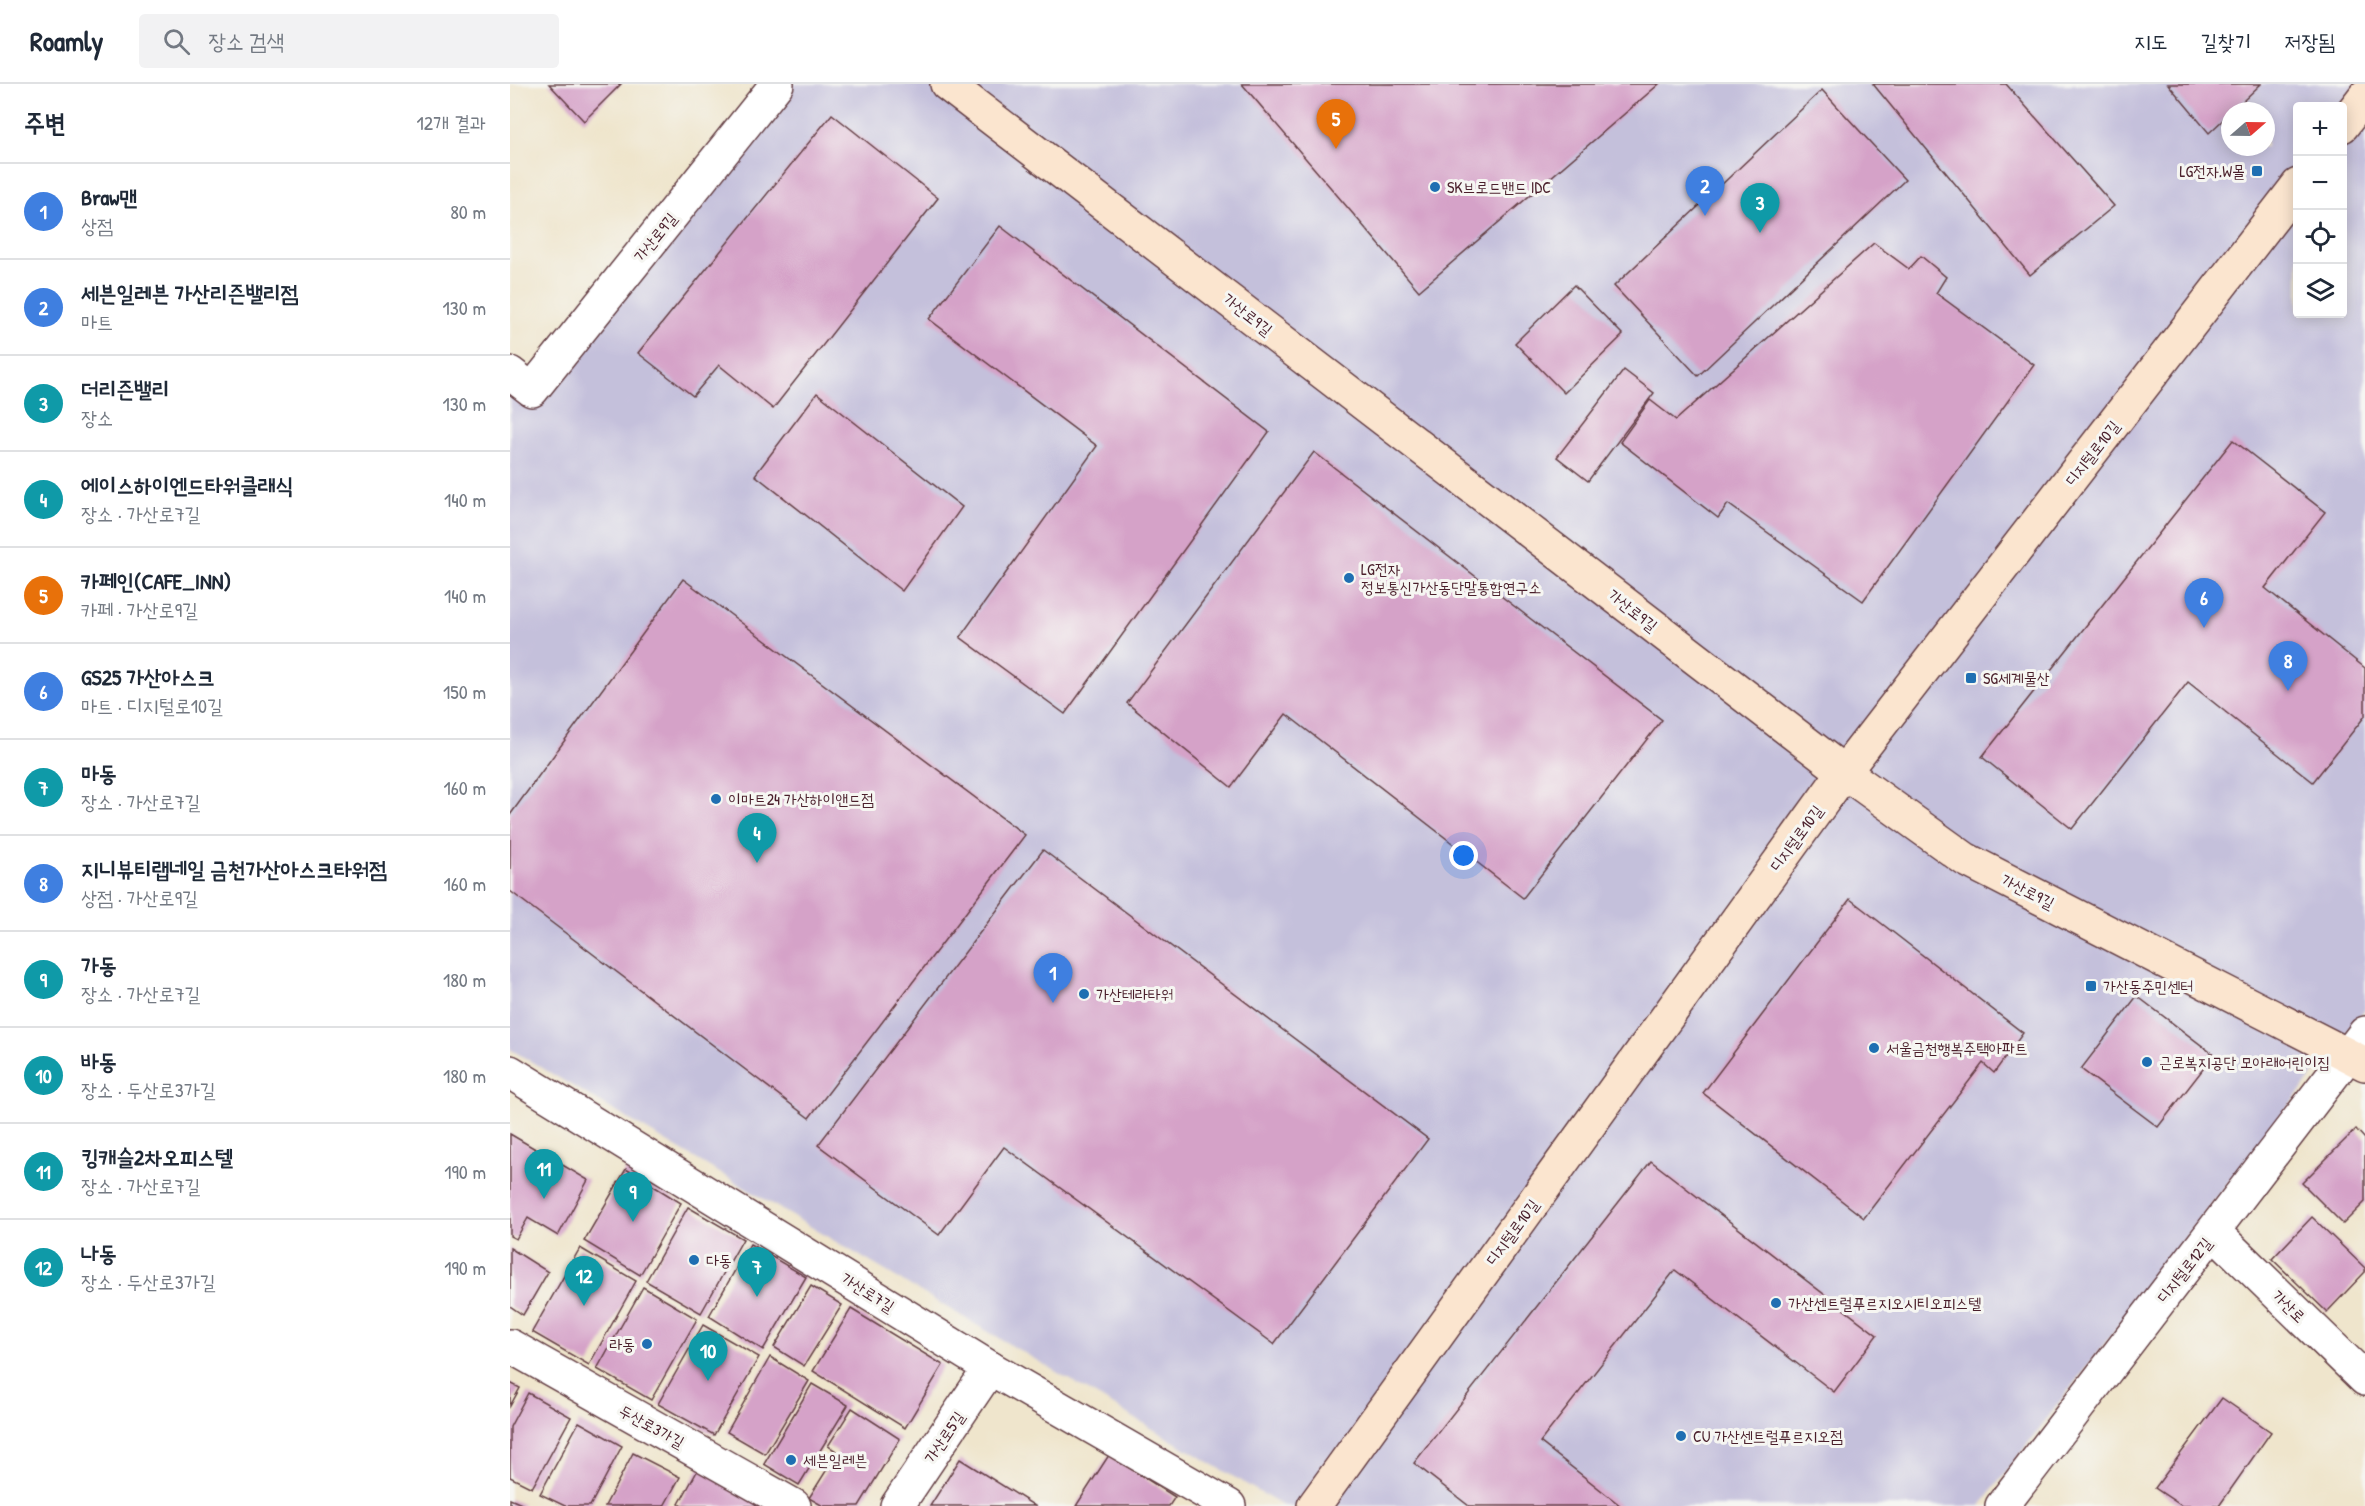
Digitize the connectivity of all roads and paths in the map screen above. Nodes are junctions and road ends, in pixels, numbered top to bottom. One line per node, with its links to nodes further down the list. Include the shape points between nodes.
1 (777, 84): 6 (street, 가산로9길)
2 (947, 84): 7 (street, 가산로9길)
3 (2365, 96): 4 (street)
4 (2347, 121)
5 (2293, 191): 7 (street, 디지털로10길)
6 (521, 381)
7 (1844, 772): 8 (street, 가산로9길, via 1965,859); 17 (street, 디지털로10길)
8 (2359, 1052): 10 (street, 디지털로12길)
9 (510, 1072): 12 (street, 가산로7길)
10 (2214, 1232): 13 (street, 가산로); 18 (street, 디지털로12길)
11 (510, 1346): 14 (street, 두산로3가길)
12 (990, 1368): 15 (street, 가산로5길); 16 (street, 가산로7길)
13 (2365, 1380)
14 (794, 1506)
15 (897, 1506)
16 (1229, 1506)
17 (1314, 1506)
18 (2002, 1506)

